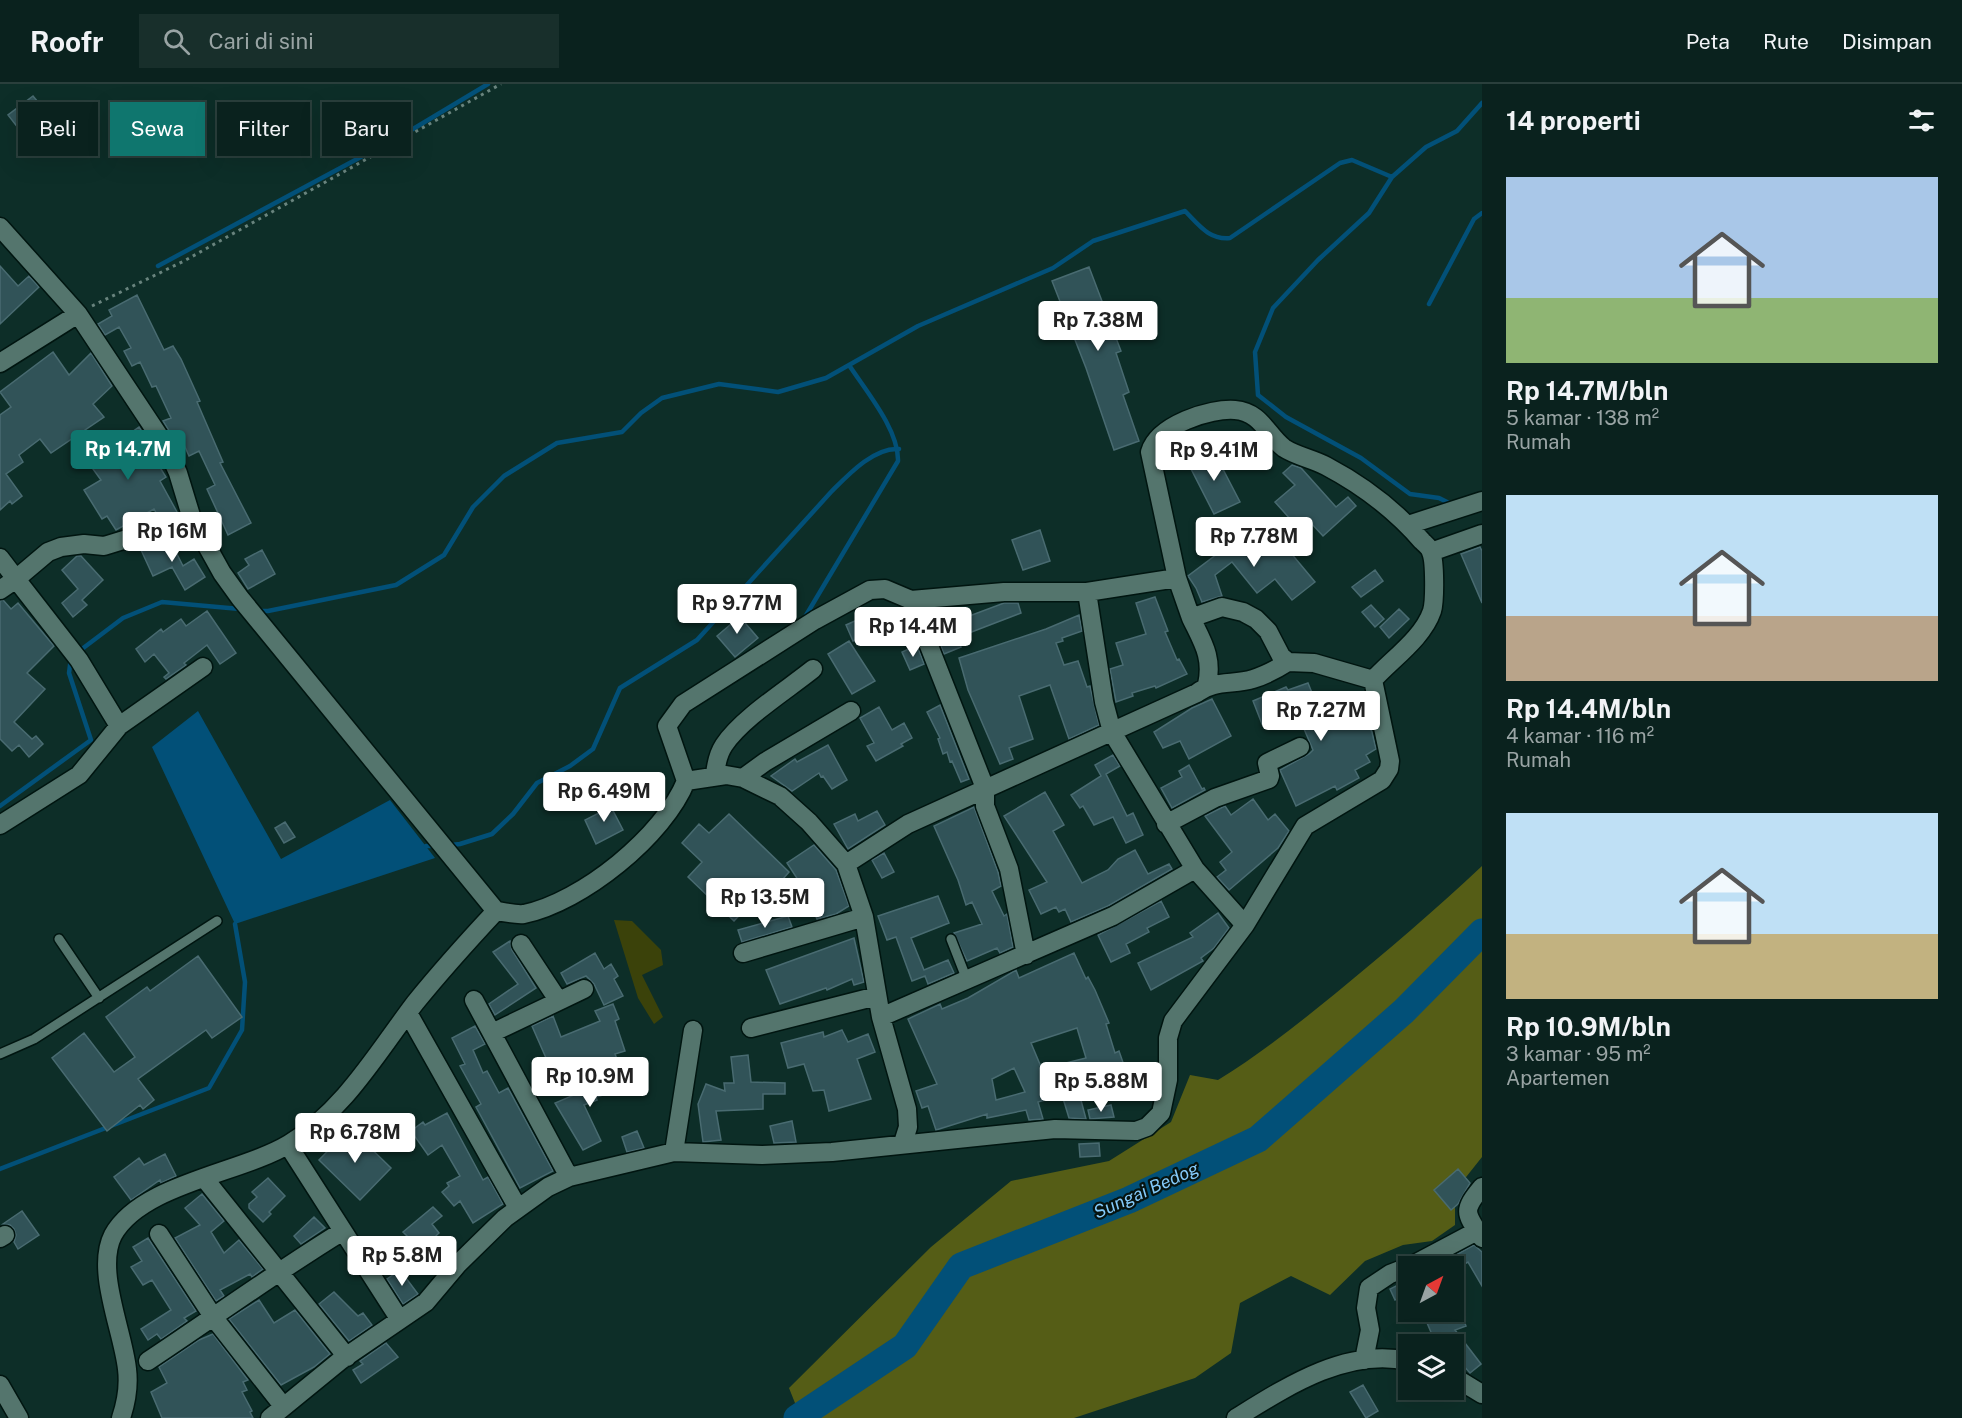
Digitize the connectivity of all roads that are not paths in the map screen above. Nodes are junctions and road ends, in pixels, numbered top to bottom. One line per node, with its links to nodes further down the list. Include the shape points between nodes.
1 (0, 227): 2 (street)
2 (78, 314): 3 (street); 5 (street, via 166,448 178,472)
3 (0, 363)
4 (1482, 501): 6 (street)
5 (192, 519): 11 (street, via 104,546 72,545 48,552); 33 (street, via 240,598)
6 (1408, 525): 8 (street); 10 (street, via 1363,488 1325,465 1286,449 1252,415 1235,410 1207,414 1172,426 1152,444 1150,452)
7 (1482, 534): 8 (street)
8 (1431, 552): 19 (street, via 1432,611)
9 (0, 558): 11 (street)
10 (1177, 578): 13 (street); 15 (street)
11 (16, 579): 12 (street); 22 (street, via 73,653)
12 (0, 590)
13 (1087, 592): 14 (street, via 1004,592); 23 (street)
14 (911, 600): 27 (street, via 885,589 870,590 815,620 683,704 667,726); 28 (street)
15 (1191, 618): 16 (street, via 1222,608 1243,612 1268,631); 20 (street, via 1209,655)
16 (1288, 662): 19 (street, via 1314,663); 20 (street, via 1251,680)
17 (203, 667): 22 (street)
18 (813, 669): 25 (street, via 737,730 717,759)
19 (1373, 680): 36 (street, via 1390,761 1387,775 1305,826)
20 (1207, 685): 23 (street)
21 (851, 711): 26 (street)
22 (119, 726): 30 (street, via 79,775)
23 (1112, 732): 28 (street); 29 (street)
24 (1300, 747): 29 (street, via 1267,764 1269,779 1215,798)
25 (715, 775): 26 (street); 27 (street)
26 (743, 778): 31 (street, via 780,796)
27 (687, 781): 33 (street, via 657,828 577,893 521,914)
28 (985, 788): 31 (street, via 908,824); 41 (street, via 985,806 1009,869)
29 (1166, 824): 32 (street)
30 (0, 825)
31 (846, 864): 34 (street)
32 (1196, 869): 36 (street); 41 (street, via 1113,916)
33 (496, 911): 48 (street)
34 (864, 917): 40 (street); 44 (street)
35 (217, 921): 45 (lane)
36 (1245, 925): 54 (street, via 1173,1021 1168,1038 1164,1103 1161,1113 1148,1127 1136,1131 1055,1129)
37 (59, 939): 45 (lane)
38 (951, 939): 42 (lane)
39 (521, 944): 47 (street)
40 (743, 953)
41 (1026, 955): 42 (street)
42 (967, 980): 49 (street)
43 (584, 989): 47 (street)
44 (877, 996): 49 (street); 50 (street)
45 (99, 998): 53 (lane, via 34,1039)
46 (474, 1000): 52 (street)
47 (558, 1000): 52 (street)
48 (408, 1013): 55 (street, via 336,1107); 60 (street)
49 (881, 1017): 54 (street, via 907,1109 908,1127)
50 (751, 1028)
51 (693, 1030): 56 (street)
52 (492, 1033): 57 (street)
53 (0, 1054)
54 (903, 1143): 56 (street, via 762,1155)
55 (288, 1145): 58 (street); 61 (street)
56 (674, 1152): 57 (street)
57 (569, 1177): 60 (street)
58 (204, 1178): 66 (street); 78 (street, via 175,1188 135,1211 114,1235 108,1252 107,1273 127,1370)
59 (1482, 1187): 63 (street, via 1466,1211)
60 (518, 1208): 68 (street, via 458,1264 426,1302)
61 (343, 1231): 66 (street); 68 (street)
62 (159, 1234): 67 (street)
63 (1480, 1235): 64 (street)
64 (1433, 1256)
65 (1398, 1271): 71 (street, via 1369,1288 1366,1308 1370,1330)
66 (277, 1272): 67 (street); 69 (street)
67 (214, 1318): 72 (street); 76 (street)
68 (400, 1320): 69 (street)
69 (347, 1357): 76 (street)
70 (1398, 1359): 71 (street)
71 (1365, 1360): 79 (street, via 1329,1369)
72 (148, 1361)
73 (1464, 1383): 75 (street)
74 (0, 1385): 77 (street)
75 (1482, 1394)
76 (277, 1412)
77 (19, 1418)
78 (121, 1418)
79 (1236, 1418)

